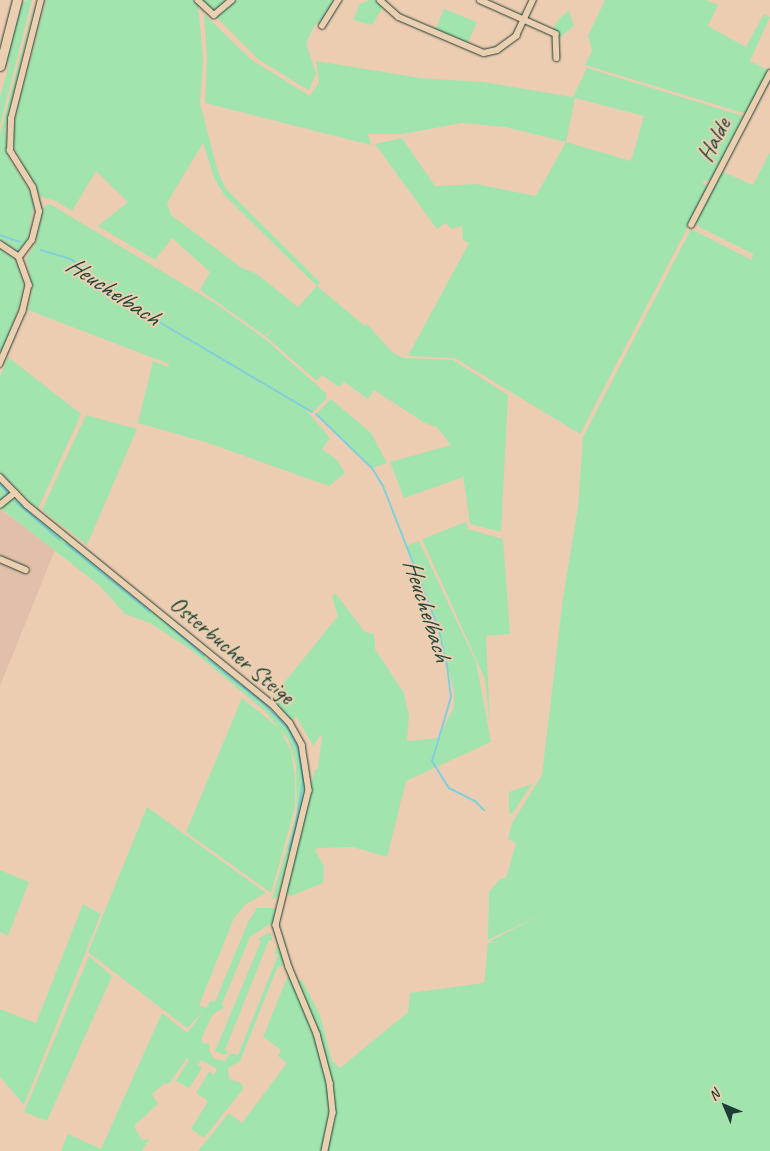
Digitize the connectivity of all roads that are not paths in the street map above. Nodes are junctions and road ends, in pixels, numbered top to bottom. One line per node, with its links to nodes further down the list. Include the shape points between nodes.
1 (17, 0): 12 (highway)
2 (41, 0): 16 (street, via 10,126 10,150 33,188 39,212 32,240)
3 (198, 0): 4 (street, via 214,15)
4 (232, 0)
5 (338, 0): 10 (street)
6 (380, 0): 9 (street, via 399,17 484,53 507,45)
7 (480, 0): 9 (street)
8 (533, 0): 9 (street)
9 (525, 20): 11 (street, via 556,34)
10 (322, 26)
11 (557, 58)
12 (0, 66)
13 (770, 73): 14 (street, Halde)
14 (691, 225)
15 (0, 244): 16 (street)
16 (18, 257): 17 (street, via 29,285 23,311)
17 (0, 364)
18 (0, 477): 19 (street, Osterbucher Steige)
19 (15, 493): 20 (street); 23 (street, Osterbucher Steige, via 274,706 290,723 302,745 308,790 276,925 289,967 317,1034 330,1083 333,1113)
20 (0, 505)
21 (0, 559): 22 (street)
22 (26, 570)
23 (325, 1151)

